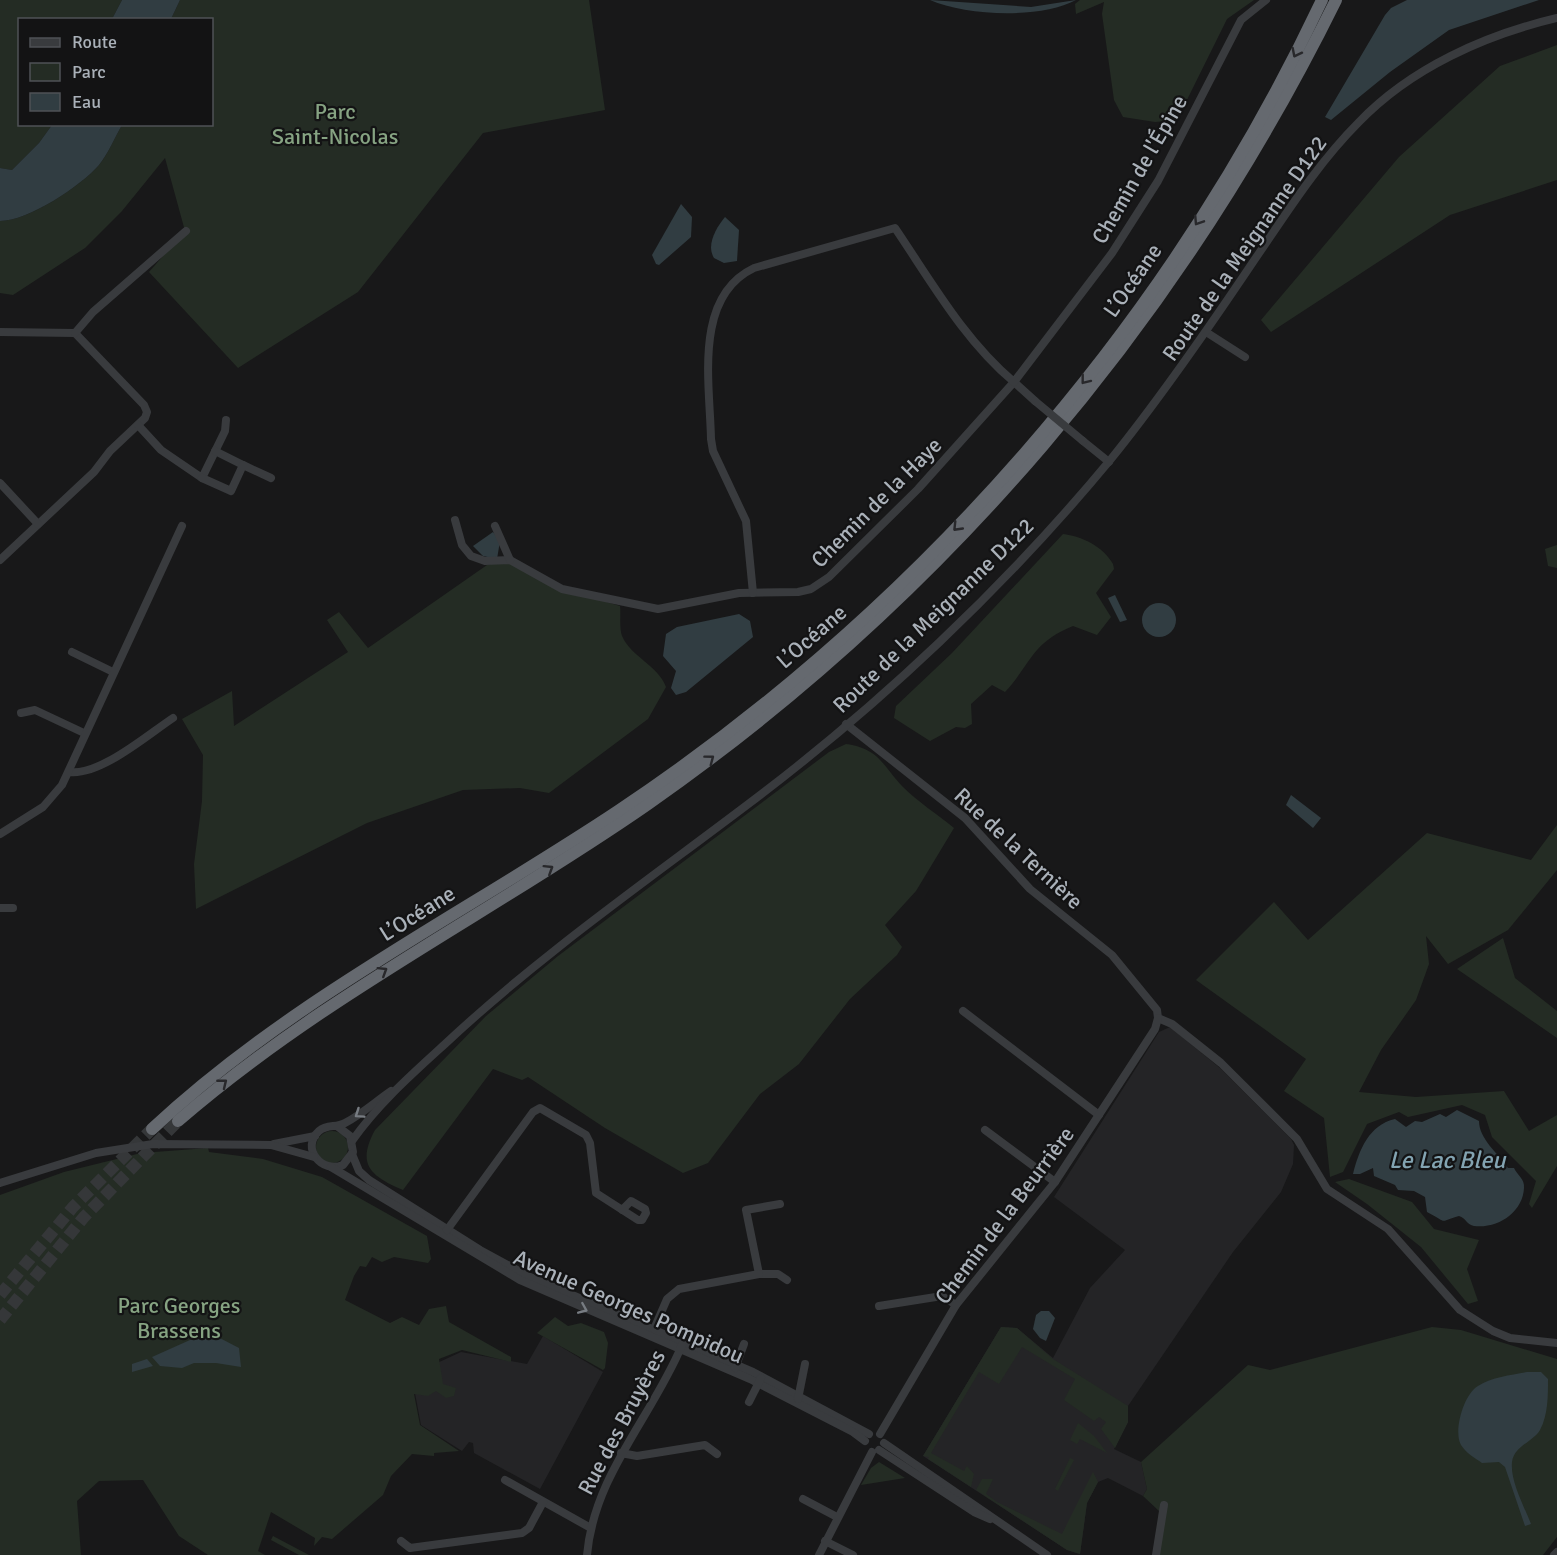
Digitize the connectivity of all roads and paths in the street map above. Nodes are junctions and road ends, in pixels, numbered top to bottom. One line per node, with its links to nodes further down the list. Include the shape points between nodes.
1 (1266, 0): 10 (street, Chemin de l'Épine, via 1241,20 1158,180 1112,253)
2 (1322, 0): 42 (highway, L’Océane, one-way to 42, via 1256,127 1159,281 1022,456 909,575 796,677 704,750 603,821 294,1017 217,1073)
3 (1336, 0): 40 (highway, L’Océane, one-way to 3, via 314,1016 602,835 701,766 809,680 918,582 1049,441 1165,291 1243,171)
4 (1557, 18): 7 (street, Route de la Meignanne D122, via 1461,51 1392,93 1361,119 1306,184)
5 (186, 231): 8 (street, via 93,312)
6 (0, 332): 8 (street)
7 (1206, 332): 9 (street); 14 (street, Route de la Meignanne D122)
8 (75, 333): 12 (street, via 144,405 147,412)
9 (1245, 357)
10 (1014, 382): 14 (street, bridge); 25 (street, Chemin de la Haye, via 934,472 829,577 798,592); 25 (street, via 991,363 961,326 895,228 754,268 734,280 720,299 712,327 711,439 746,520)
11 (226, 420): 13 (street)
12 (138, 425): 16 (street, via 161,450); 20 (street)
13 (215, 451): 15 (street); 16 (street)
14 (1109, 462): 30 (street, Route de la Meignanne D122, via 1002,580)
15 (243, 465): 16 (street, via 231,491); 17 (street)
16 (202, 478)
17 (272, 478)
18 (0, 483): 20 (street)
19 (456, 520): 24 (street, Chemin de la Haye, via 462,545 471,556 485,561)
20 (38, 524): 23 (street)
21 (182, 526): 27 (street)
22 (495, 526): 24 (street)
23 (0, 560)
24 (510, 560): 25 (street, Chemin de la Haye, via 562,589 658,609)
25 (753, 593)
26 (72, 652): 27 (street)
27 (113, 672): 31 (street)
28 (21, 713): 31 (street, via 35,710)
29 (173, 718): 32 (street, via 108,763)
30 (846, 724): 37 (street, Rue de la Ternière, via 965,818 1030,889 1112,955 1157,1010); 38 (street, Route de la Meignanne D122, via 751,802 538,961)
31 (84, 734): 32 (street)
32 (69, 772): 33 (street, via 54,797)
33 (0, 834)
34 (0, 908): 35 (street)
35 (13, 908)
36 (963, 1011): 39 (street)
37 (1158, 1018): 39 (street, Chemin de la Beurrière, via 1155,1029); 60 (street, Rue de la Ternière, via 1172,1024 1221,1063 1297,1139 1327,1189 1388,1229 1460,1310 1510,1338)
38 (408, 1078): 41 (street, one-way to 41, via 360,1115); 45 (street)
39 (1099, 1115): 50 (street, Chemin de la Beurrière)
40 (178, 1121)
41 (337, 1126): 44 (street, via 323,1128); 45 (street)
42 (152, 1129)
43 (985, 1130): 50 (street)
44 (315, 1136): 46 (street); 48 (street)
45 (352, 1141): 47 (street)
46 (271, 1145): 48 (street); 51 (street, via 187,1142 117,1148)
47 (352, 1154): 49 (street, via 345,1163); 54 (street, Avenue Georges Pompidou, via 369,1180)
48 (314, 1156): 49 (street)
49 (331, 1167): 62 (street, Avenue Georges Pompidou, one-way to 62, via 520,1280 576,1306)
50 (1054, 1182): 57 (street, Chemin de la Beurrière)
51 (0, 1184)
52 (780, 1204): 55 (street, via 746,1210)
53 (622, 1210): 54 (street, via 596,1193 586,1135 540,1108 533,1112)
54 (447, 1230): 59 (street, Avenue Georges Pompidou, via 530,1276)
55 (759, 1274): 56 (street, via 778,1274); 59 (street, via 679,1290 668,1299)
56 (787, 1280)
57 (956, 1305): 58 (street, via 942,1296); 68 (street, Chemin de la Beurrière)
58 (879, 1306)
59 (654, 1329): 62 (street, Avenue Georges Pompidou)
60 (1557, 1343)
61 (744, 1344): 64 (street)
62 (682, 1345): 64 (street, Avenue Georges Pompidou); 71 (street, Rue des Bruyères)
63 (805, 1364): 66 (street)
64 (735, 1368): 65 (street, Avenue Georges Pompidou)
65 (760, 1380): 66 (street, Avenue Georges Pompidou); 67 (street, Avenue Georges Pompidou)
66 (798, 1399): 69 (street, Avenue Georges Pompidou)
67 (749, 1402)
68 (880, 1434): 69 (street, Avenue Georges Pompidou); 70 (street)
69 (867, 1438): 70 (street, Avenue Georges Pompidou)
70 (878, 1448): 77 (street); 84 (street, Avenue Georges Pompidou)
71 (621, 1453): 72 (street, via 637,1456 705,1445); 78 (street, Rue des Bruyères)
72 (717, 1454)
73 (505, 1480): 75 (street)
74 (803, 1499): 77 (street)
75 (543, 1502): 78 (street); 79 (street, via 522,1533 410,1548)
76 (1164, 1506): 85 (street)
77 (837, 1517): 80 (street)
78 (589, 1527): 81 (street, Rue des Bruyères)
79 (401, 1541)
80 (825, 1541): 82 (street); 83 (street)
81 (586, 1555)
82 (819, 1555)
83 (853, 1555)
84 (1047, 1555)
85 (1156, 1555)

